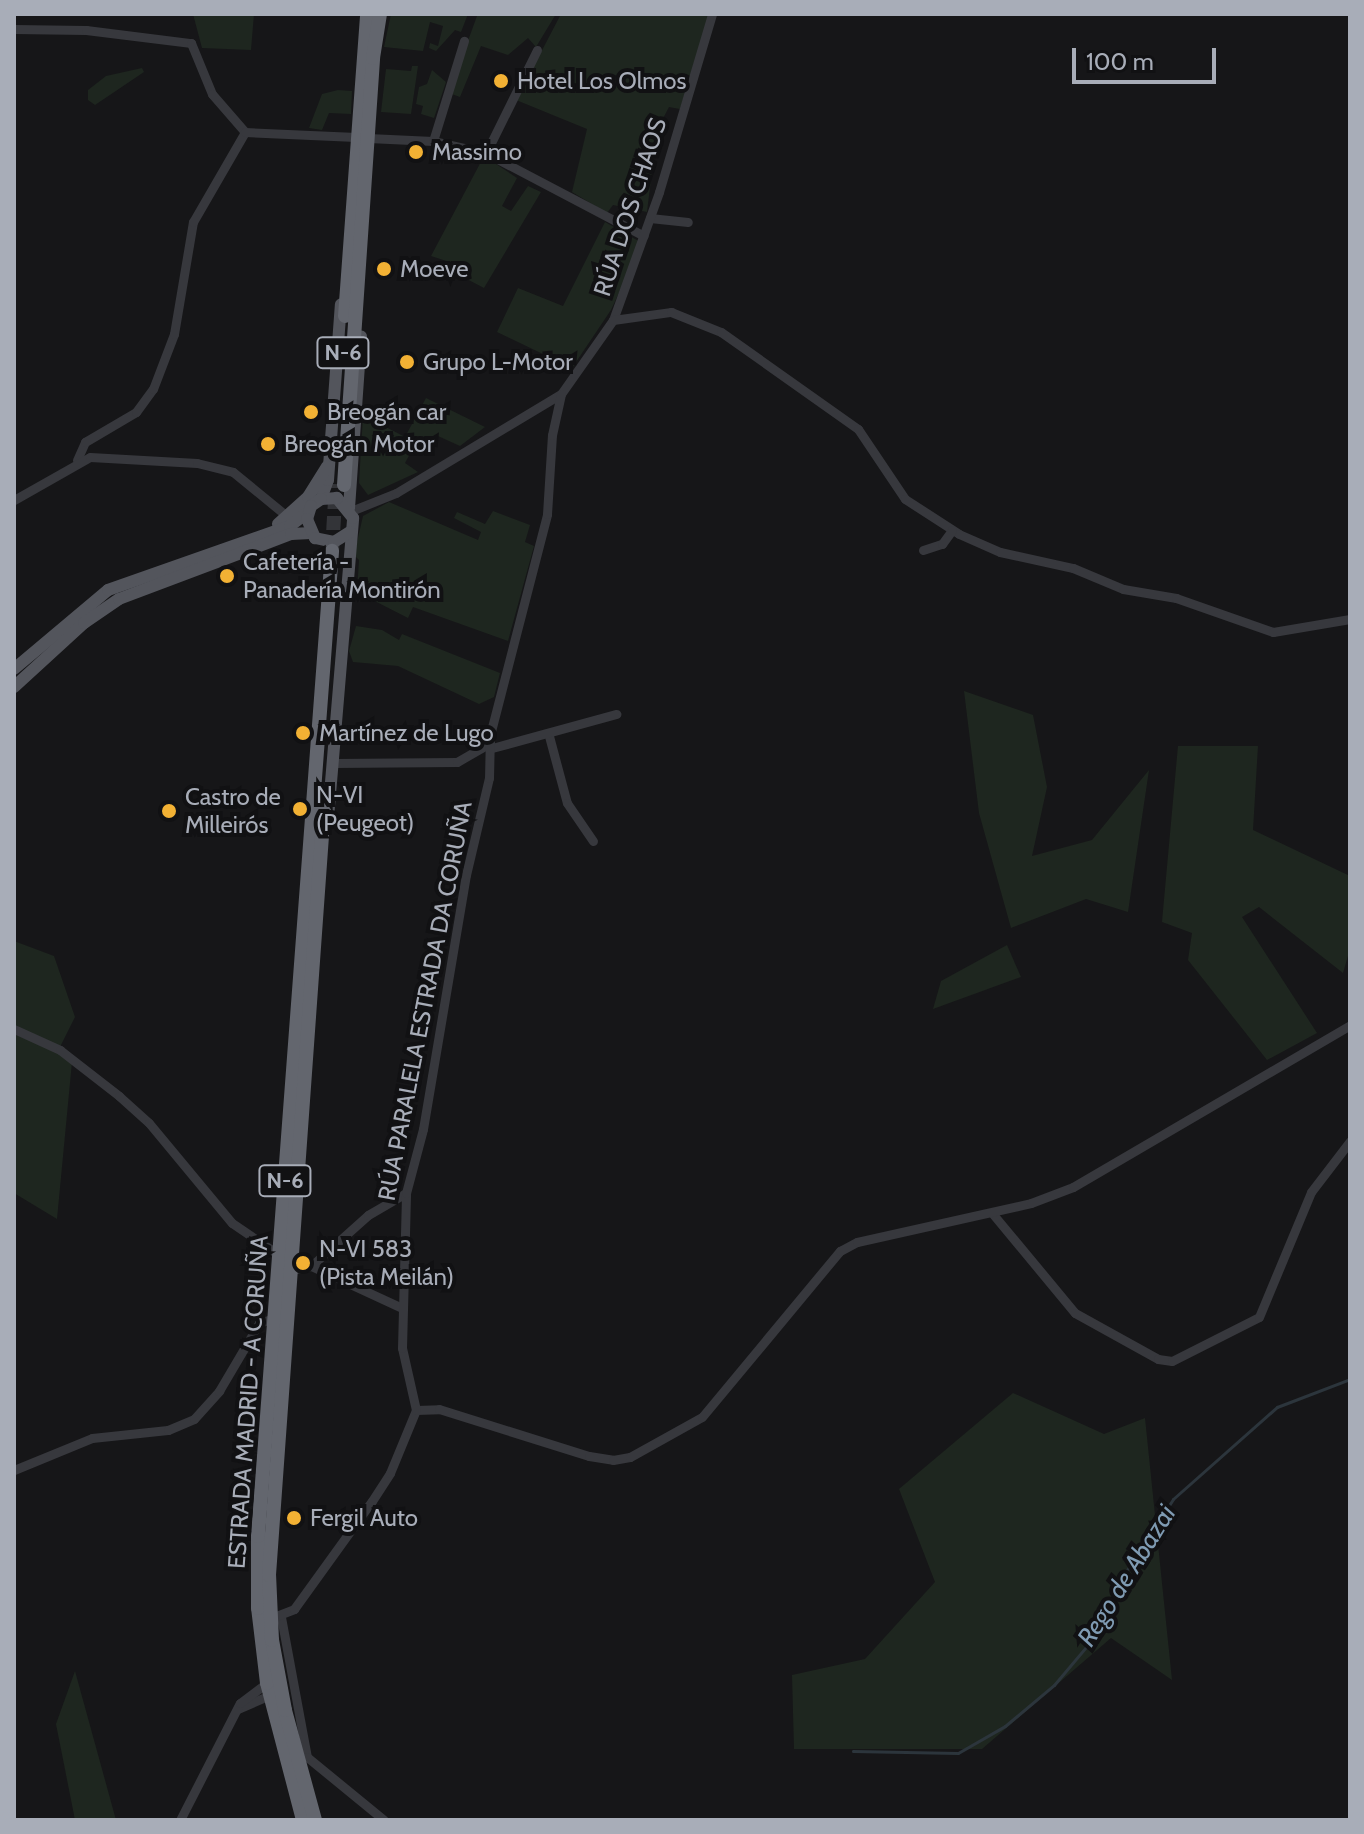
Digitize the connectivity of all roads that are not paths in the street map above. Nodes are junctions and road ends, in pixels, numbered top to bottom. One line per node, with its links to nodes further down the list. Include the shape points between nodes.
1 (365, 14): 8 (highway, N-6)
2 (380, 14): 8 (highway, N-6)
3 (712, 14): 11 (street, RÚA DOS CHAOS)
4 (14, 29): 7 (street, via 86,30 191,43 212,94)
5 (464, 41): 9 (street)
6 (537, 50): 10 (street)
7 (245, 132): 8 (street); 17 (street, via 193,222 174,334 153,389 136,412 85,442)
8 (362, 137): 9 (street); 13 (highway, N-6)
9 (433, 141): 10 (street)
10 (486, 153): 14 (street)
11 (650, 218): 12 (street); 14 (street, RÚA DOS CHAOS)
12 (688, 222)
13 (356, 225): 18 (main road); 19 (highway, N-6); 22 (main road)
14 (644, 236): 15 (street, RÚA DOS CHAOS)
15 (613, 320): 16 (street, RÚA DOS CHAOS); 25 (street, via 671,312 721,332 858,429 905,499)
16 (561, 394): 22 (street, via 396,493); 35 (street, RÚA PARALELA ESTRADA DA CORUÑA, via 552,435 547,514)
17 (77, 460): 21 (street); 24 (street, via 104,457 221,467 251,484)
18 (329, 463): 20 (main road); 24 (main road)
19 (340, 485)
20 (321, 499): 22 (main road, via 337,498); 23 (main road)
21 (14, 500)
22 (350, 510): 26 (main road)
23 (308, 512): 27 (main road); 28 (main road)
24 (288, 517): 27 (main road)
25 (952, 530): 29 (street, via 942,544); 30 (street, via 1000,552 1073,568 1123,589 1176,598 1273,632)
26 (350, 532): 28 (main road); 36 (main road)
27 (258, 538): 31 (main road, via 108,590)
28 (326, 544): 32 (main road, via 291,534 119,599 84,623); 38 (highway, ESTRADA MADRID - A CORUÑA / N-6)
29 (923, 550)
30 (1350, 619)
31 (14, 669)
32 (14, 687)
33 (616, 714): 34 (street)
34 (549, 736): 35 (street); 37 (street, via 567,803)
35 (491, 746): 36 (street, via 457,762); 42 (street, RÚA PARALELA ESTRADA DA CORUÑA, via 423,1129)
36 (334, 763): 38 (main road)
37 (593, 841)
38 (315, 877): 44 (highway, ESTRADA MADRID - A CORUÑA / N-6); 46 (highway, ESTRADA MADRID - A CORUÑA / N-6)
39 (1350, 1025): 43 (street, via 1073,1187)
40 (14, 1029): 44 (street, via 60,1050 119,1096 149,1123 232,1223)
41 (1350, 1141): 43 (street, via 1311,1192 1259,1317 1172,1361 1158,1359 1075,1313)
42 (406, 1193): 45 (street, via 368,1215); 47 (street, RÚA PARALELA ESTRADA DA CORUÑA)
43 (992, 1213): 49 (street, via 857,1242 840,1251 702,1417 630,1457 589,1456 439,1409)
44 (279, 1255): 48 (highway, ESTRADA MADRID - A CORUÑA / N-6)
45 (311, 1266): 46 (street); 47 (street)
46 (291, 1270): 51 (highway, ESTRADA MADRID - A CORUÑA / N-6, via 271,1528)
47 (402, 1308): 49 (street, RÚA PARALELA ESTRADA DA CORUÑA, via 402,1348)
48 (274, 1318): 50 (street, via 259,1323 219,1391 194,1419 168,1430 92,1438); 52 (highway, ESTRADA MADRID - A CORUÑA / N-6, via 258,1536 258,1608)
49 (416, 1410): 51 (street, via 390,1473 294,1609)
50 (14, 1470)
51 (276, 1617): 55 (highway, ESTRADA MADRID - A CORUÑA / N-6); 55 (street)
52 (267, 1683): 54 (street); 57 (highway, ESTRADA MADRID - A CORUÑA / N-6)
53 (263, 1698): 54 (street)
54 (238, 1709): 56 (street)
55 (305, 1762): 58 (highway, ESTRADA MADRID - A CORUÑA / N-6); 59 (street)
56 (180, 1820)
57 (303, 1820)
58 (315, 1820)
59 (384, 1820)

